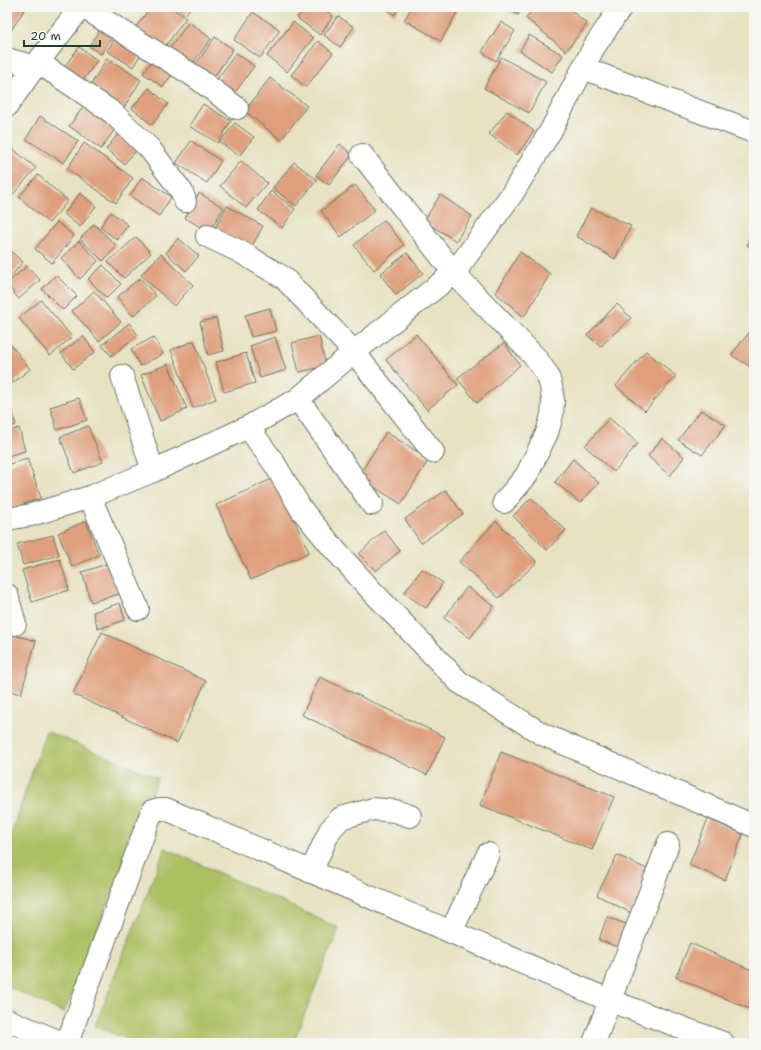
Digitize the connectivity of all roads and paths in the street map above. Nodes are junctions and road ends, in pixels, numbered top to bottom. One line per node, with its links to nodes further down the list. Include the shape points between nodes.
1 (82, 7): 4 (street); 7 (street, via 194,76)
2 (621, 7): 5 (street)
3 (7, 59): 4 (street)
4 (37, 65): 6 (street); 10 (street, via 113,113 150,149 182,192)
5 (583, 68): 8 (street); 12 (street, via 550,132 512,194)
6 (7, 106)
7 (237, 108)
8 (754, 132)
9 (362, 155): 12 (street)
10 (185, 201)
11 (207, 236): 13 (street, via 239,251 284,278)
12 (454, 273): 13 (street); 20 (street, via 536,358 547,374 551,386 552,415 547,433 526,476)
13 (354, 352): 15 (street); 17 (street)
14 (122, 376): 18 (street)
15 (298, 399): 16 (street); 21 (street)
16 (248, 427): 18 (street); 27 (street, via 274,463 301,510 371,590 458,682 542,734)
17 (434, 452)
18 (153, 471): 19 (street)
19 (90, 497): 22 (street, via 31,515); 24 (street)
20 (504, 502)
21 (372, 504)
22 (7, 519)
23 (7, 595): 25 (street)
24 (138, 609)
25 (15, 624)
26 (410, 816): 30 (street, via 395,810 373,809 341,818 330,830)
27 (754, 826)
28 (668, 844): 32 (street)
29 (488, 854): 31 (street)
30 (311, 872): 31 (street); 35 (street, via 166,810 152,811)
31 (451, 932): 32 (street)
32 (611, 1001): 36 (street); 37 (street)
33 (7, 1020): 34 (street)
34 (63, 1043)
35 (67, 1043)
36 (594, 1043)
37 (723, 1043)

